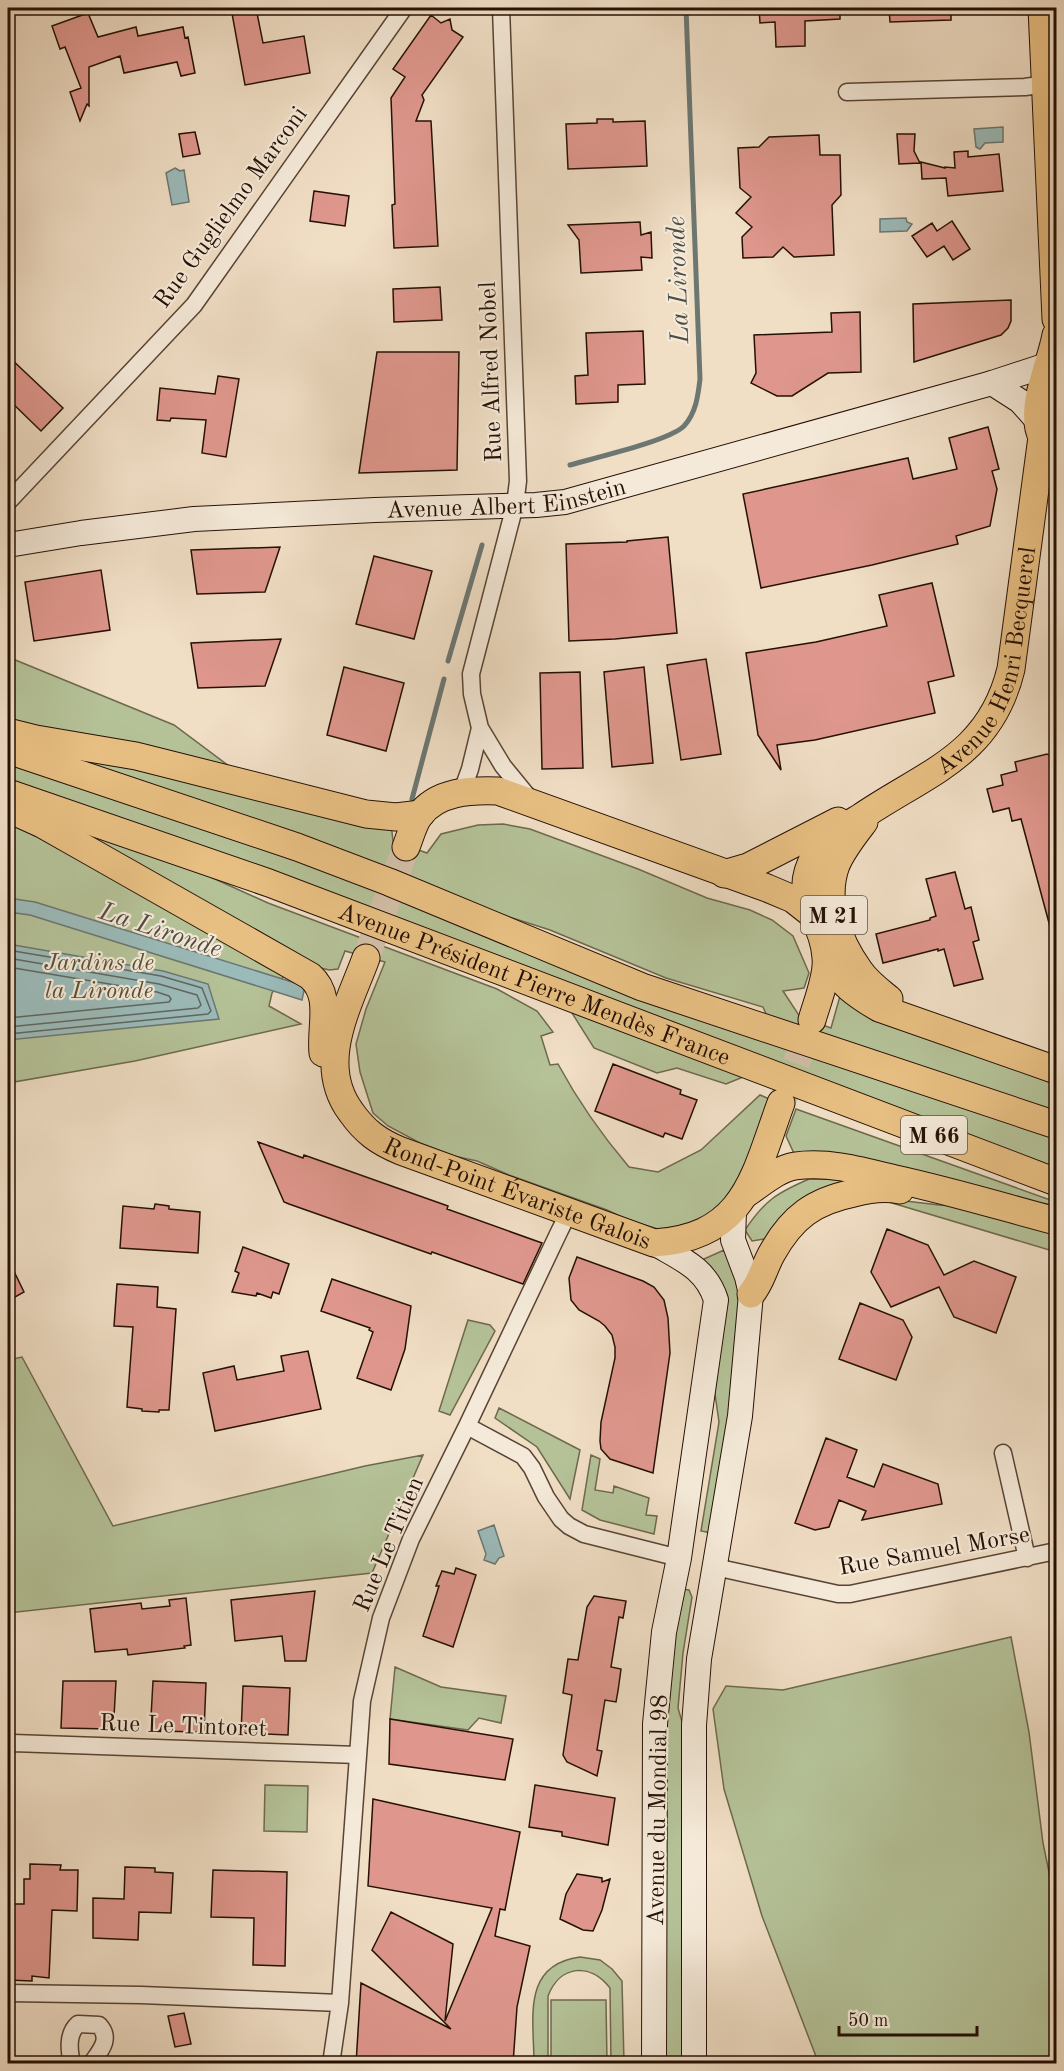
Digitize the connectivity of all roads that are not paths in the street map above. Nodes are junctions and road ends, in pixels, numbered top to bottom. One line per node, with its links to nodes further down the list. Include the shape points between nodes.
1 (404, 8): 11 (street, Rue Guglielmo Marconi, via 194,305)
2 (501, 8): 12 (street, Rue Alfred Nobel, via 518,452)
3 (1042, 8): 4 (main road)
4 (1046, 84): 5 (street); 6 (main road)
5 (847, 92)
6 (1056, 319)
7 (1056, 335): 8 (main road, Avenue Henri Becquerel / M 21)
8 (1052, 363): 9 (main road, Avenue Albert Einstein); 10 (main road, Avenue Henri Becquerel / M 21, via 1043,382)
9 (992, 383): 10 (main road, via 1020,400); 12 (main road, Avenue Albert Einstein, via 565,502)
10 (1045, 424): 20 (main road, Avenue Henri Becquerel / M 21, via 1005,692 986,728 971,744 938,770)
11 (8, 502)
12 (515, 505): 13 (main road, Avenue Albert Einstein, via 194,519); 14 (street, Rue Alfred Nobel, via 471,674)
13 (8, 545)
14 (480, 728): 17 (street, Rue Alfred Nobel); 19 (street, Rue Alfred Nobel, via 503,766)
15 (8, 732): 22 (main road, via 136,756 366,814)
16 (8, 750): 33 (main road, Avenue Président Pierre Mendès France / M 66, via 297,847 642,987)
17 (462, 791): 19 (main road, via 498,791); 22 (main road, via 439,800)
18 (8, 793): 34 (main road, Avenue Président Pierre Mendès France / M 66, via 269,883)
19 (532, 802): 24 (main road)
20 (876, 807): 24 (main road, Avenue Henri Becquerel / M 21, via 838,820 748,867); 25 (main road, Avenue Henri Becquerel / M 21, via 834,835 817,853 809,869 806,892); 28 (main road, M 21, via 837,864 831,888 835,920 847,952)
21 (8, 808): 31 (main road, via 310,976 322,990 324,1058)
22 (421, 814): 23 (main road)
23 (406, 847)
24 (724, 874): 25 (main road, via 793,899)
25 (812, 914): 27 (main road)
26 (366, 958): 31 (main road, Rond-Point Évariste Galois, via 337,1039 333,1066)
27 (827, 961): 28 (main road, via 859,996); 29 (main road)
28 (900, 1015): 30 (main road)
29 (812, 1020)
30 (1056, 1070)
31 (336, 1084): 37 (main road, Rond-Point Évariste Galois, via 357,1121 382,1144)
32 (782, 1103): 36 (main road)
33 (1056, 1125)
34 (1056, 1182)
35 (927, 1186): 36 (main road, M 66, via 856,1169 812,1164 776,1173); 38 (main road, M 66); 40 (main road, M 66, via 909,1192 858,1192 814,1205 783,1235)
36 (740, 1202): 39 (main road, Rond-Point Évariste Galois, via 705,1233); 40 (main road, Avenue du Mondial 98, via 733,1240)
37 (563, 1211): 39 (main road, Rond-Point Évariste Galois); 41 (street, Rue Le Titien, via 564,1222)
38 (1056, 1221)
39 (654, 1243): 44 (main road, Avenue du Mondial 98, via 694,1266 706,1278 716,1300)
40 (751, 1294): 46 (main road, Avenue du Mondial 98, via 740,1416)
41 (467, 1426): 44 (street, via 523,1456 546,1497 569,1526 584,1534); 48 (street, Rue Le Titien, via 411,1539 381,1618 362,1701)
42 (1004, 1453): 45 (street)
43 (1056, 1551): 45 (street, Rue Samuel Morse)
44 (679, 1558): 46 (main road); 54 (main road, Avenue du Mondial 98, via 664,1632 655,1724)
45 (1027, 1558): 46 (street, Rue Samuel Morse, via 850,1594)
46 (715, 1567): 55 (main road, Avenue du Mondial 98, via 699,1659 694,1725)
47 (8, 1745): 48 (street, Rue Le Tintoret)
48 (358, 1755): 50 (street, Rue Le Titien)
49 (8, 1993): 50 (street)
50 (340, 2003): 53 (street, Rue Le Titien)
51 (72, 2064): 52 (street, via 69,2048 72,2031 78,2024 99,2025 105,2031 104,2045)
52 (91, 2064)
53 (331, 2064)
54 (654, 2064)
55 (694, 2064)

